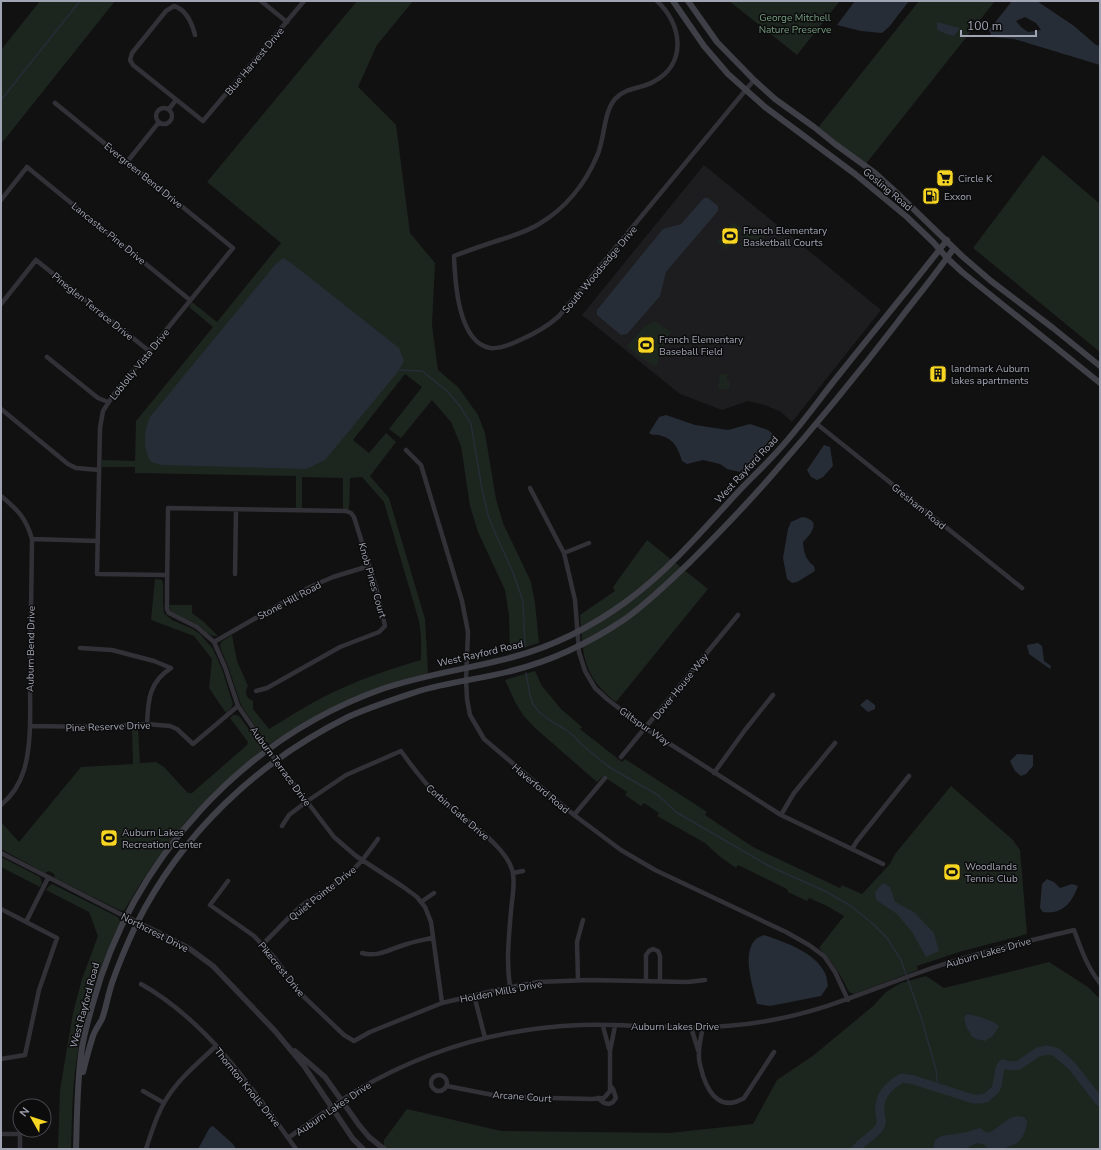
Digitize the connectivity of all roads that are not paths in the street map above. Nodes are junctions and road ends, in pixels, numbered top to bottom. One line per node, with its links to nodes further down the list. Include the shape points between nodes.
1 (262, 1): 6 (street)
2 (304, 1): 6 (street, Blue Harvest Drive)
3 (657, 1): 9 (street, South Woodsedge Drive, via 671,17 676,28 678,49 673,62 653,83 628,90 616,99 609,110 598,154 578,190 555,213 538,225 454,256 460,308 468,331 478,342 489,348 515,342 560,316)
4 (673, 1): 9 (main road, Gosling Road, via 719,65)
5 (688, 1): 8 (main road, Gosling Road, via 717,42)
6 (287, 22): 10 (street, Blue Harvest Drive, via 203,121)
7 (195, 35): 10 (street, via 192,22 180,8 174,6 166,11 132,53 130,60 133,65)
8 (754, 80): 9 (street, South Woodsedge Drive); 16 (main road, Gosling Road, via 875,173)
9 (746, 90): 19 (main road, Gosling Road, via 866,183 907,217)
10 (176, 100): 12 (street)
11 (55, 103): 14 (street, Evergreen Bend Drive)
12 (169, 109): 13 (street, via 164,108 157,113); 13 (street, via 171,121 167,124)
13 (159, 122): 14 (street)
14 (127, 162): 17 (street, Evergreen Bend Drive)
15 (1, 200): 21 (street, Lancaster Pine Drive, via 27,167)
16 (947, 240): 18 (main road, Gosling Road); 19 (main road, West Rayford Road)
17 (233, 248): 21 (street, Loblolly Vista Drive)
18 (954, 248): 20 (main road, West Rayford Road); 25 (main road, Gosling Road, via 1001,289)
19 (939, 250): 20 (main road, Gosling Road); 36 (main road, West Rayford Road, via 776,453)
20 (947, 258): 26 (main road, Gosling Road, via 973,282); 29 (main road, West Rayford Road)
21 (190, 300): 23 (street, Loblolly Vista Drive)
22 (1, 304): 23 (street, Pineglen Terrace Drive, via 36,260)
23 (149, 351): 27 (street, Loblolly Vista Drive)
24 (47, 357): 27 (street, via 98,398)
25 (1100, 366)
26 (1100, 383)
27 (108, 402): 31 (street, Loblolly Vista Drive, via 103,411 100,428)
28 (1, 409): 31 (street, via 68,464 76,468)
29 (817, 424): 39 (main road, West Rayford Road); 44 (street, Gresham Road)
30 (406, 450): 50 (street, Haverford Road, via 421,465 462,601 468,632)
31 (98, 470): 37 (street, Loblolly Vista Drive)
32 (530, 488): 40 (street, Giltspur Way)
33 (1, 496): 35 (street, Auburn Bend Drive, via 23,516)
34 (236, 509): 41 (street, Knob Pines Court, via 348,512 354,517); 42 (street); 43 (street, Auburn Terrace Drive, via 168,508)
35 (32, 539): 37 (street); 56 (street, Auburn Bend Drive)
36 (694, 540): 39 (main road); 46 (main road, West Rayford Road, via 627,601)
37 (98, 541): 43 (street, Loblolly Vista Drive, via 97,574)
38 (589, 543): 40 (street)
39 (703, 549): 48 (main road, West Rayford Road, via 638,609)
40 (564, 553): 46 (street, Giltspur Way, via 575,600)
41 (369, 566): 47 (street, Stone Hill Road, via 310,587); 52 (street, Knob Pines Court, via 385,620 386,626 383,630 340,647 267,688)
42 (235, 574)
43 (167, 576): 47 (street, Auburn Terrace Drive, via 169,613 197,627)
44 (1022, 588)
45 (738, 615): 57 (street, Dover House Way)
46 (578, 632): 48 (street, Giltspur Way); 50 (main road, West Rayford Road, via 510,658)
47 (214, 642): 54 (street, Auburn Terrace Drive)
48 (578, 646): 51 (main road, West Rayford Road, via 531,665); 57 (street, Giltspur Way, via 585,671 595,688)
49 (80, 648): 55 (street, via 112,650 171,668 155,682 149,700)
50 (466, 667): 51 (street, Haverford Road); 59 (main road, West Rayford Road, via 411,680 344,705)
51 (466, 680): 61 (main road, West Rayford Road, via 423,690 349,717 305,741); 67 (street, Haverford Road, via 470,715 484,739)
52 (256, 691)
53 (773, 695): 62 (street)
54 (238, 706): 55 (street, Pine Reserve Drive, via 193,744 177,729); 59 (street, Auburn Terrace Drive)
55 (147, 724): 56 (street, Pine Reserve Drive, via 101,727)
56 (30, 726): 66 (street, Auburn Bend Drive, via 24,771 15,789)
57 (645, 728): 60 (street, Dover House Way); 62 (street, Giltspur Way)
58 (835, 743): 68 (street, via 794,793)
59 (268, 750): 61 (street, Auburn Terrace Drive); 82 (main road, West Rayford Road, via 239,772 176,837 143,885)
60 (622, 757)
61 (276, 761): 65 (street, Auburn Terrace Drive); 85 (main road, West Rayford Road, via 248,782 203,826 169,869)
62 (714, 773): 68 (street, Giltspur Way)
63 (909, 776): 71 (street)
64 (605, 778): 67 (street)
65 (306, 802): 69 (street, via 289,815); 73 (street, Auburn Terrace Drive, via 334,837); 76 (street, Corbin Gate Drive, via 346,775 401,751 421,780 505,855)
66 (1, 805)
67 (574, 815): 97 (street, Haverford Road, via 621,850 655,870 809,945 832,966)
68 (781, 815): 71 (street, Giltspur Way)
69 (282, 826)
70 (378, 839): 73 (street, Quiet Pointe Drive)
71 (852, 849): 74 (street, Giltspur Way)
72 (1, 853): 77 (street, Northcrest Drive)
73 (362, 860): 80 (street, Auburn Terrace Drive, via 402,886); 87 (street, Quiet Pointe Drive, via 343,879 300,908)
74 (884, 864)
75 (523, 871): 76 (street)
76 (513, 873): 95 (street, Corbin Gate Drive, via 508,949)
77 (48, 878): 82 (street, Northcrest Drive); 84 (street)
78 (228, 881): 87 (street, Pikecrest Drive, via 210,905)
79 (434, 893): 80 (street)
80 (421, 902): 86 (street, Auburn Terrace Drive, via 431,922)
81 (1, 909): 84 (street)
82 (126, 917): 85 (street, Northcrest Drive); 115 (main road, West Rayford Road, via 112,945 90,1013 81,1056)
83 (583, 920): 89 (street, via 577,942)
84 (26, 922): 114 (street, via 57,938 39,990 25,1055)
85 (137, 922): 109 (street, Northcrest Drive, via 190,949 213,966); 115 (main road, West Rayford Road, via 114,978)
86 (432, 938): 88 (street, via 376,955); 98 (street, Auburn Terrace Drive)
87 (263, 944): 107 (street, Pikecrest Drive, via 301,994 344,1035)
88 (362, 953)
89 (578, 980): 91 (street, Holden Mills Drive); 95 (street, Holden Mills Drive, via 538,982)
90 (705, 980): 92 (street, Holden Mills Drive)
91 (646, 981): 92 (street, Holden Mills Drive); 92 (street, via 646,955 653,949 658,951 660,956)
92 (660, 981)
93 (1100, 981): 97 (street, Auburn Lakes Drive, via 1092,973 1074,930 977,953)
94 (141, 984): 110 (street, Thornton Knolls Drive, via 168,1000)
95 (510, 987): 96 (street, Holden Mills Drive)
96 (474, 995): 98 (street, Holden Mills Drive); 103 (street)
97 (848, 1000): 102 (street, Auburn Lakes Drive, via 772,1020)
98 (442, 1003): 107 (street, Holden Mills Drive)
99 (603, 1026): 100 (street, Auburn Lakes Drive); 103 (street, Auburn Lakes Drive, via 555,1027); 104 (street, Arcane Court)
100 (615, 1026): 101 (street, Auburn Lakes Drive); 105 (street, Arcane Court)
101 (692, 1027): 102 (street, Auburn Lakes Drive); 108 (street)
102 (703, 1027): 106 (street)
103 (485, 1038): 120 (street, Auburn Lakes Drive, via 411,1063 380,1077)
104 (607, 1038): 105 (street); 111 (street, Arcane Court)
105 (613, 1038): 111 (street, Arcane Court)
106 (700, 1040): 108 (street); 112 (street)
107 (354, 1041)
108 (695, 1041): 112 (street)
109 (285, 1044): 120 (street, Northcrest Drive, via 321,1072); 122 (street, Northcrest Drive)
110 (216, 1046): 121 (street, via 186,1074); 124 (street, Thornton Knolls Drive)
111 (610, 1051): 116 (street, Arcane Court)
112 (699, 1052): 113 (street, via 699,1063 710,1092 717,1100 730,1103 744,1098)
113 (774, 1052)
114 (1, 1059)
115 (79, 1084): 126 (main road, West Rayford Road)
116 (610, 1085): 119 (street, via 608,1095); 119 (street, Arcane Court, via 616,1098 613,1102 604,1103)
117 (447, 1086): 119 (street, Arcane Court, via 503,1097)
118 (143, 1091): 121 (street)
119 (598, 1098)
120 (342, 1100): 122 (street, Auburn Lakes Drive); 130 (street, Northcrest Drive, via 364,1131)
121 (164, 1103): 127 (street)
122 (332, 1107): 124 (street, Auburn Lakes Drive); 129 (street, Northcrest Drive, via 353,1139)
123 (1, 1134): 125 (street, via 20,1134)
124 (288, 1138): 128 (street, Thornton Knolls Drive)
125 (20, 1149)
126 (76, 1149)
127 (146, 1149)
128 (296, 1149)
129 (363, 1149)
130 (384, 1149)

